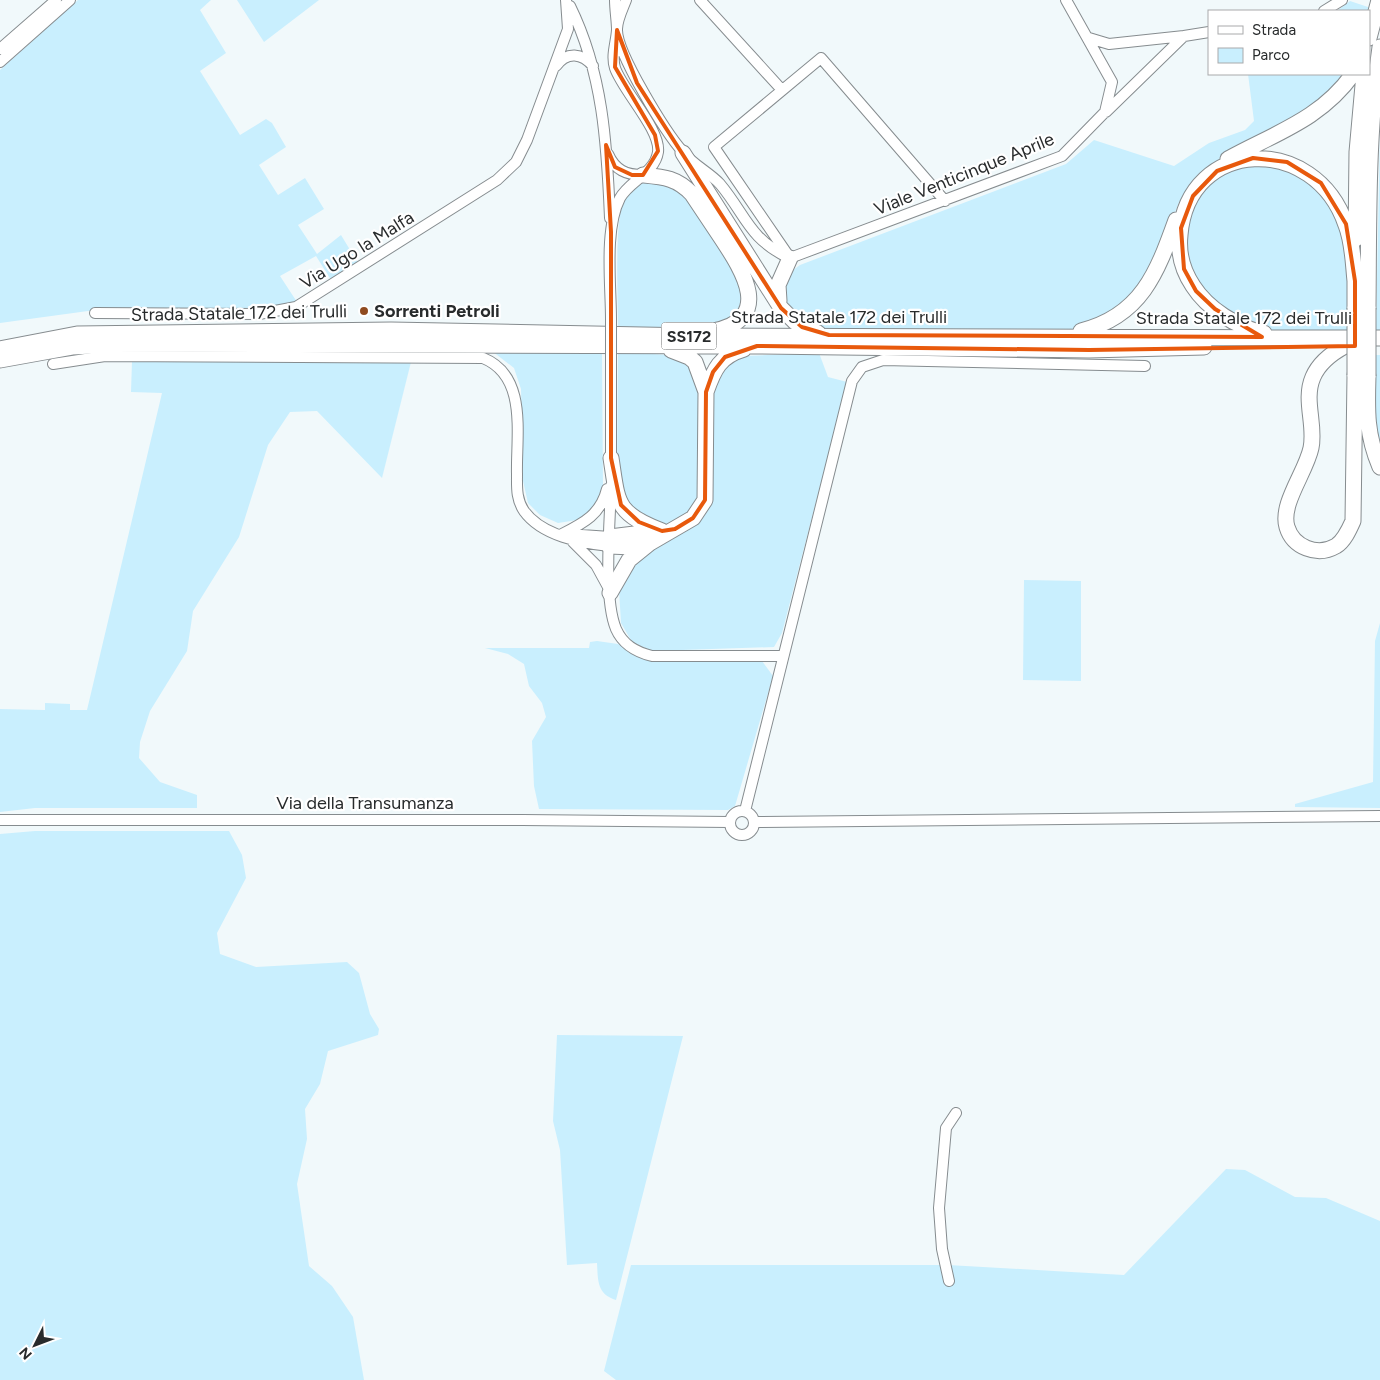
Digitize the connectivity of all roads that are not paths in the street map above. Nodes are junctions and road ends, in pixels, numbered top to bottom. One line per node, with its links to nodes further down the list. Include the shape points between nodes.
1 (56, 0): 17 (street)
2 (70, 0): 18 (street)
3 (567, 0): 19 (street); 20 (street, Via Ugo la Malfa, via 568,29)
4 (615, 0): 11 (street)
5 (626, 0): 11 (street)
6 (700, 0): 23 (street)
7 (1066, 0): 15 (street)
8 (1342, 0): 10 (street)
9 (1379, 0): 13 (highway)
10 (1326, 10)
11 (617, 30): 26 (street, via 637,82); 27 (street, via 612,55 615,67 657,142 656,159)
12 (1208, 32): 14 (street)
13 (1370, 34)
14 (1184, 36): 15 (street, via 1109,44); 24 (street, Viale Venticinque Aprile)
15 (1089, 38): 24 (street, via 1112,82)
16 (1380, 47): 33 (highway, via 1373,102)
17 (0, 49)
18 (0, 62)
19 (593, 66): 20 (street, via 586,58 573,55 561,60); 25 (street)
20 (554, 69): 34 (street, Via Ugo la Malfa, via 524,146 507,172 312,299 296,307 258,314)
21 (1352, 75): 37 (highway, via 1319,111 1217,164 1197,180 1181,204 1163,258 1149,284 1132,304 1111,321)
22 (1364, 75): 31 (highway, via 1357,152)
23 (782, 90): 28 (street, via 821,58); 30 (street, via 714,148)
24 (1106, 112): 28 (street, Viale Venticinque Aprile, via 1062,156)
25 (606, 145): 27 (street, via 615,167 625,173); 29 (street)
26 (683, 153): 30 (street, via 714,177 750,229 765,244); 32 (highway)
27 (643, 175): 29 (street, via 620,197); 36 (highway, via 666,177 683,185 747,281 749,301 737,321 724,329)
28 (945, 201): 30 (street, Viale Venticinque Aprile)
29 (611, 232): 50 (street, bridge)
30 (790, 258): 32 (highway, via 778,285)
31 (1355, 281): 33 (highway); 38 (highway, via 1350,239 1340,210 1309,172 1281,160 1253,158 1225,167 1208,178 1187,205 1181,228 1181,255 1189,280 1206,302 1237,323 1260,332)
32 (781, 308): 35 (highway, via 802,327)
33 (1362, 308): 48 (highway, bridge)
34 (95, 313)
35 (829, 335): 36 (highway, Strada Statale 172 dei Trulli / SS172); 37 (highway, Strada Statale 172 dei Trulli / SS172)
36 (692, 336): 44 (highway, Strada Statale 172 dei Trulli / SS172, via 391,330 77,334)
37 (1062, 336): 38 (highway, Strada Statale 172 dei Trulli / SS172)
38 (1290, 337): 39 (highway, Strada Statale 172 dei Trulli / SS172)
39 (1380, 338)
40 (756, 346): 41 (highway, Strada Statale 172 dei Trulli / SS172, via 1089,350); 42 (highway, Strada Statale 172 dei Trulli / SS172); 49 (highway, via 734,352 719,362)
41 (1345, 346): 43 (highway, Strada Statale 172 dei Trulli / SS172); 48 (highway, via 1320,365 1309,389 1311,449 1285,513 1293,540 1304,548 1320,551 1336,546 1348,533 1353,521)
42 (657, 347): 45 (highway, Strada Statale 172 dei Trulli / SS172, via 129,344 72,347); 49 (highway, via 689,356 700,370)
43 (1380, 347)
44 (0, 349)
45 (0, 360)
46 (52, 364): 53 (street, via 105,356 483,358 499,368 514,390 519,501 532,520)
47 (1145, 366): 57 (street, via 883,360 862,367 852,381)
48 (1361, 375): 51 (highway, via 1370,442)
49 (706, 392): 52 (highway, via 705,500 692,518)
50 (611, 465): 52 (highway, via 621,505 639,522); 53 (street, via 606,496 599,510); 54 (street)
51 (1380, 467)
52 (669, 530): 54 (highway); 55 (highway)
53 (561, 534): 54 (street, via 584,544); 56 (street, via 588,555 603,575)
54 (610, 541): 55 (highway, via 633,547); 56 (street)
55 (650, 543): 56 (highway, via 629,560)
56 (610, 593): 57 (street, via 617,630 632,649 642,654 663,657)
57 (783, 656): 58 (street)
58 (745, 811): 61 (street, via 735,813); 62 (street)
59 (1380, 816): 62 (street)
60 (0, 820): 61 (street, Via della Transumanza)
61 (730, 822): 62 (street, via 733,831 742,835 751,831)
62 (754, 822)
63 (956, 1113): 64 (street, via 946,1128 939,1208 942,1249)
64 (949, 1281)

